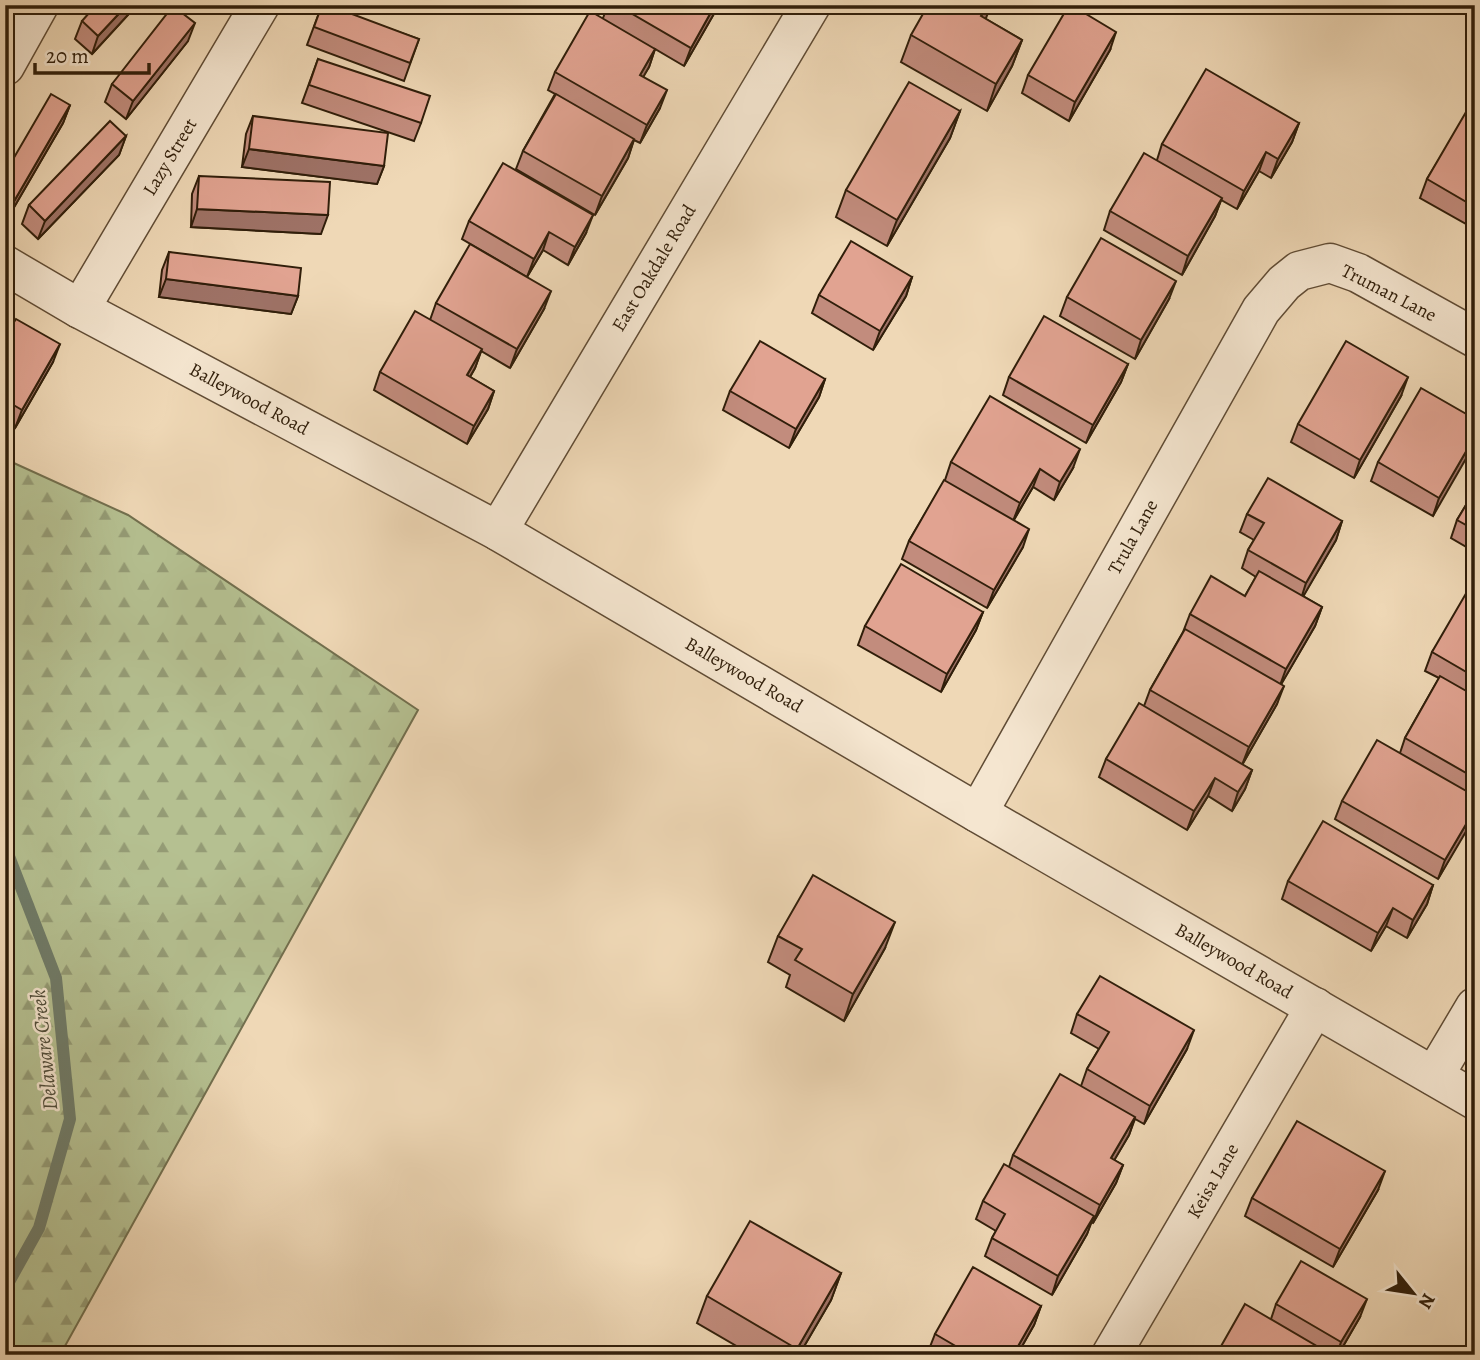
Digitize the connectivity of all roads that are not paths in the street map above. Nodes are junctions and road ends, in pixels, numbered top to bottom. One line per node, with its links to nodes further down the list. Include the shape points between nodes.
1 (39, 5): 4 (street)
2 (260, 5): 7 (street, Lazy Street)
3 (811, 5): 9 (street, East Oakdale Road)
4 (5, 66)
5 (5, 265): 7 (street, Balleywood Road)
6 (1300, 271): 8 (street, Truman Lane, via 1330,263 1357,273); 10 (street, Trula Lane, via 1284,282 1262,310)
7 (80, 310): 9 (street, Balleywood Road)
8 (1475, 338)
9 (498, 531): 10 (street, Balleywood Road)
10 (978, 813): 11 (street, Balleywood Road)
11 (1315, 1007): 13 (street, Balleywood Road); 15 (street, Keisa Lane)
12 (1475, 1007): 13 (street)
13 (1434, 1076): 14 (street, Balleywood Road)
14 (1475, 1100)
15 (1111, 1355)

